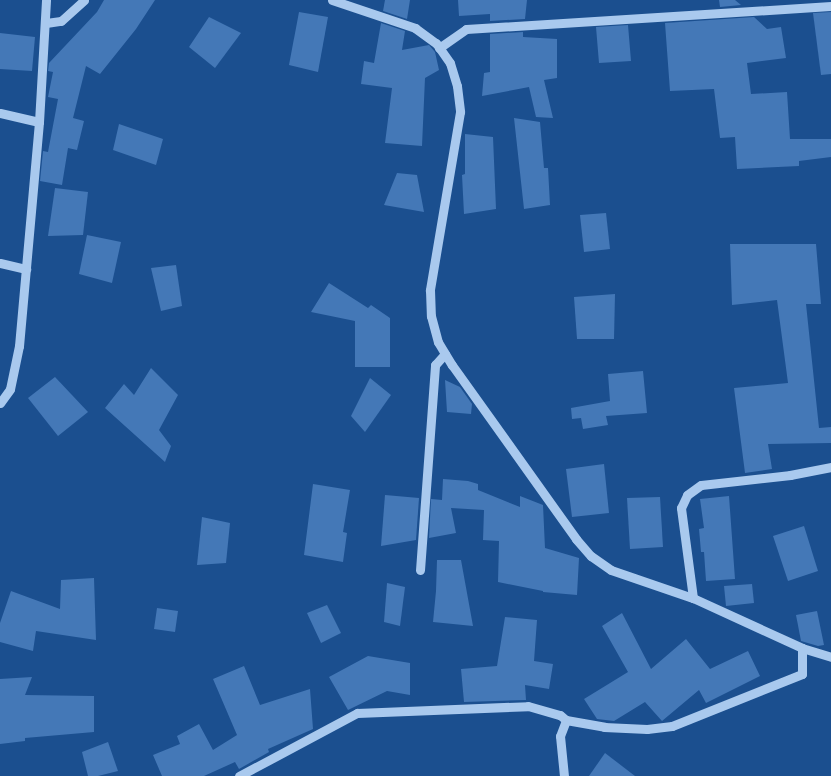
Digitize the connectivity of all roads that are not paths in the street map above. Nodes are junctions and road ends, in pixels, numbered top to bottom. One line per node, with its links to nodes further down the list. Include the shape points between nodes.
1 (46, 0): 5 (street)
2 (84, 0): 5 (street, via 61,20)
3 (332, 0): 6 (street, via 415,28)
4 (831, 6): 6 (street, via 466,29)
5 (46, 22): 8 (street)
6 (440, 48): 11 (street, via 450,63 460,112 430,290 431,316)
7 (0, 113): 8 (street)
8 (39, 122): 10 (street)
9 (0, 263): 10 (street)
10 (26, 269): 12 (street, via 20,346 10,389)
11 (445, 354): 14 (street, via 435,366); 15 (street, via 591,556 611,570)
12 (0, 404)
13 (831, 468): 15 (street, via 701,485 687,495 681,508)
14 (420, 570)
15 (693, 598): 16 (street)
16 (802, 648): 17 (street); 18 (street, via 802,674 672,726 647,729 604,727)
17 (831, 657)
18 (566, 720): 19 (street, via 560,715 528,706 357,713); 20 (street, via 560,736)
19 (239, 776)
20 (564, 776)

